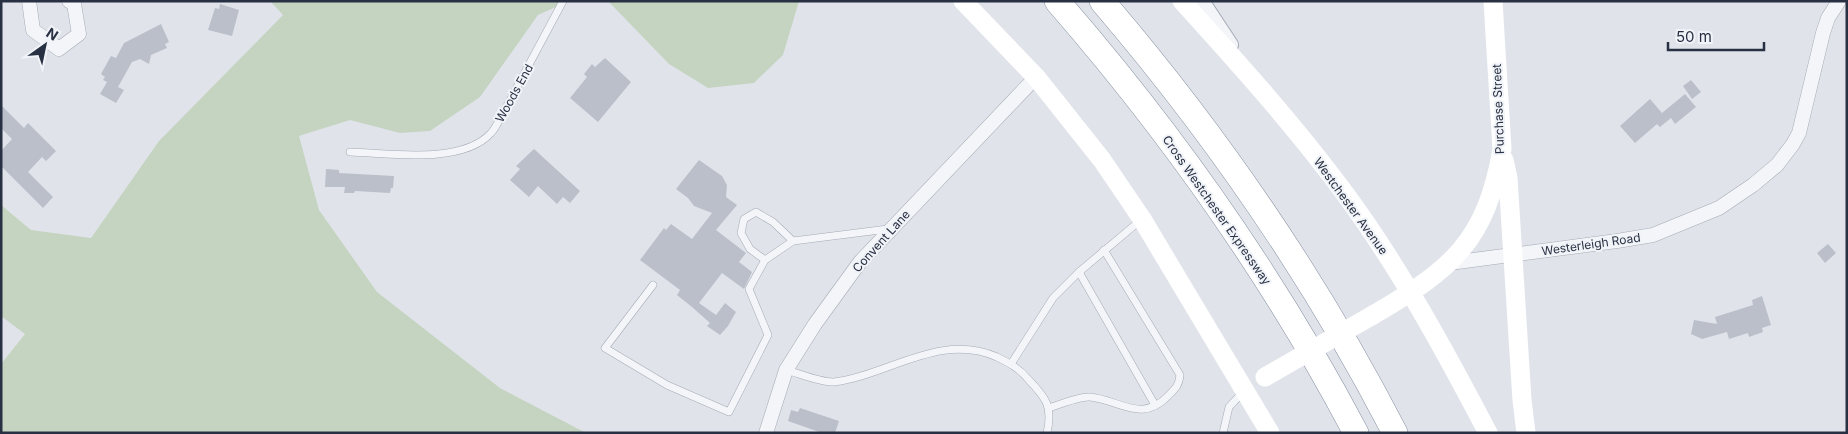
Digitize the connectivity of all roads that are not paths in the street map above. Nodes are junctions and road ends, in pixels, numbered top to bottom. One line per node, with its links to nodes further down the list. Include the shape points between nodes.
1 (29, 1): 2 (street, via 33,30 59,49 79,34 74,4)
2 (69, 1)
3 (563, 1): 18 (lane, Woods End, via 502,117 491,134 477,144 445,154)
4 (964, 1): 13 (main road)
5 (1041, 1): 15 (highway)
6 (1057, 1): 15 (highway, Cross Westchester Expressway)
7 (1102, 1): 16 (highway)
8 (1121, 1): 16 (highway)
9 (1182, 1): 14 (main road, Westchester Avenue)
10 (1201, 1): 14 (street)
11 (1493, 1): 17 (main road, Purchase Street)
12 (1839, 1): 23 (street, Westerleigh Road, via 1823,33 1794,144 1777,165 1753,185 1719,208 1653,235)
13 (1036, 77): 19 (main road, via 1096,152); 20 (street, Convent Lane)
14 (1255, 82): 28 (main road, Westchester Avenue, via 1346,196)
15 (1131, 89): 38 (highway, Cross Westchester Expressway, via 1240,239 1306,343)
16 (1186, 105): 39 (highway, via 1246,187 1306,279)
17 (1502, 149): 23 (main road, via 1508,178); 25 (main road, Purchase Street, via 1483,217)
18 (350, 152)
19 (1142, 219): 22 (lane); 31 (main road)
20 (891, 229): 21 (lane); 30 (street, Convent Lane, via 860,262 814,324)
21 (793, 241): 24 (lane); 24 (lane, via 756,212 744,219 741,233 750,249)
22 (1104, 250): 26 (lane); 32 (lane, via 1180,375 1179,385)
23 (1513, 256): 25 (street, Westerleigh Road); 41 (main road)
24 (765, 260): 27 (lane, via 749,289 768,335 729,412 667,385 605,348)
25 (1450, 263): 28 (main road)
26 (1078, 272): 29 (lane, via 1053,298); 32 (lane)
27 (654, 285)
28 (1411, 292): 31 (main road, bridge); 40 (main road, Westchester Avenue)
29 (1011, 364): 30 (lane, via 985,352 968,349 944,350 908,358 857,378 831,382); 33 (lane, via 1034,385)
30 (786, 370): 34 (street, Convent Lane)
31 (1244, 390): 36 (lane, via 1229,407); 37 (main road)
32 (1155, 405): 33 (lane, via 1137,410 1088,396)
33 (1048, 408): 35 (lane, via 1051,417)
34 (766, 433)
35 (1048, 433)
36 (1223, 433)
37 (1270, 433)
38 (1356, 433)
39 (1395, 433)
40 (1488, 433)
41 (1526, 433)

